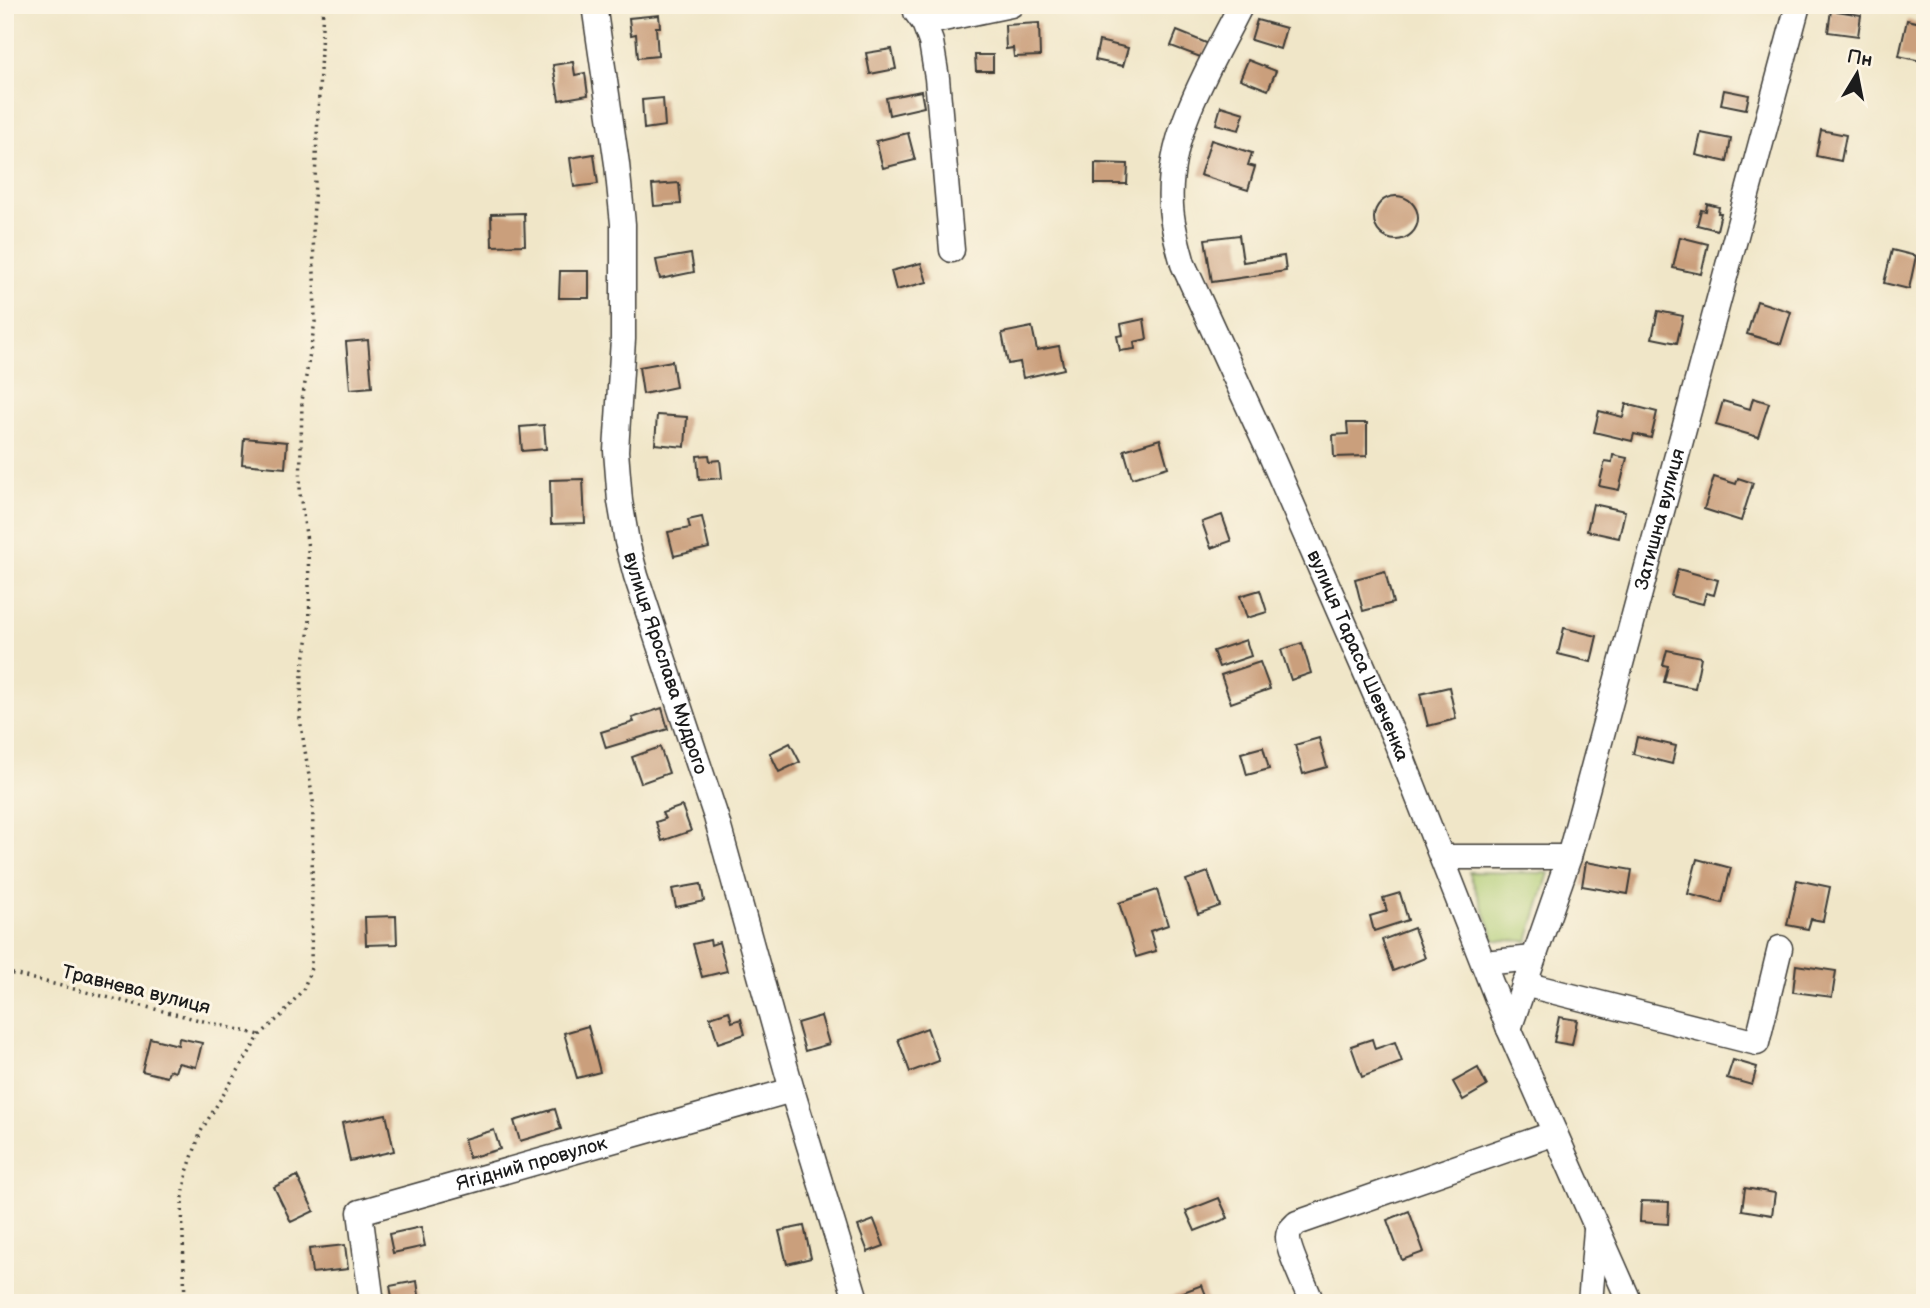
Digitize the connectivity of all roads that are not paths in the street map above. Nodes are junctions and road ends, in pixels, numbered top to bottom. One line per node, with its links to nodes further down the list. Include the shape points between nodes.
1 (594, 5): 14 (street, вулиця Ярослава Мудрого, via 623,224 623,339 616,451 626,542 716,817)
2 (1011, 5): 5 (street)
3 (1241, 5): 7 (street, вулиця Тараса Шевченка, via 1182,132 1172,167 1175,236 1182,264 1277,470)
4 (1798, 5): 8 (street, Затишна вулиця)
5 (919, 14): 6 (street, via 937,78)
6 (952, 250)
7 (1442, 857): 8 (street); 11 (street, вулиця Тараса Шевченка)
8 (1569, 857): 10 (street, Затишна вулиця)
9 (1780, 948): 12 (street, via 1757,1043)
10 (1533, 958): 11 (street); 12 (street, Затишна вулиця)
11 (1484, 963): 13 (street, вулиця Тараса Шевченка)
12 (1524, 984): 13 (street, Затишна вулиця)
13 (1509, 1029): 15 (street, вулиця Тараса Шевченка)
14 (792, 1090): 17 (street, Ягідний провулок, via 360,1212); 18 (street, вулиця Ярослава Мудрого)
15 (1555, 1133): 16 (street, вулиця Тараса Шевченка); 19 (street, via 1297,1223 1291,1228 1289,1247)
16 (1596, 1227): 20 (street); 21 (street, вулиця Тараса Шевченка)
17 (372, 1303)
18 (857, 1303)
19 (1312, 1303)
20 (1590, 1303)
21 (1630, 1303)

